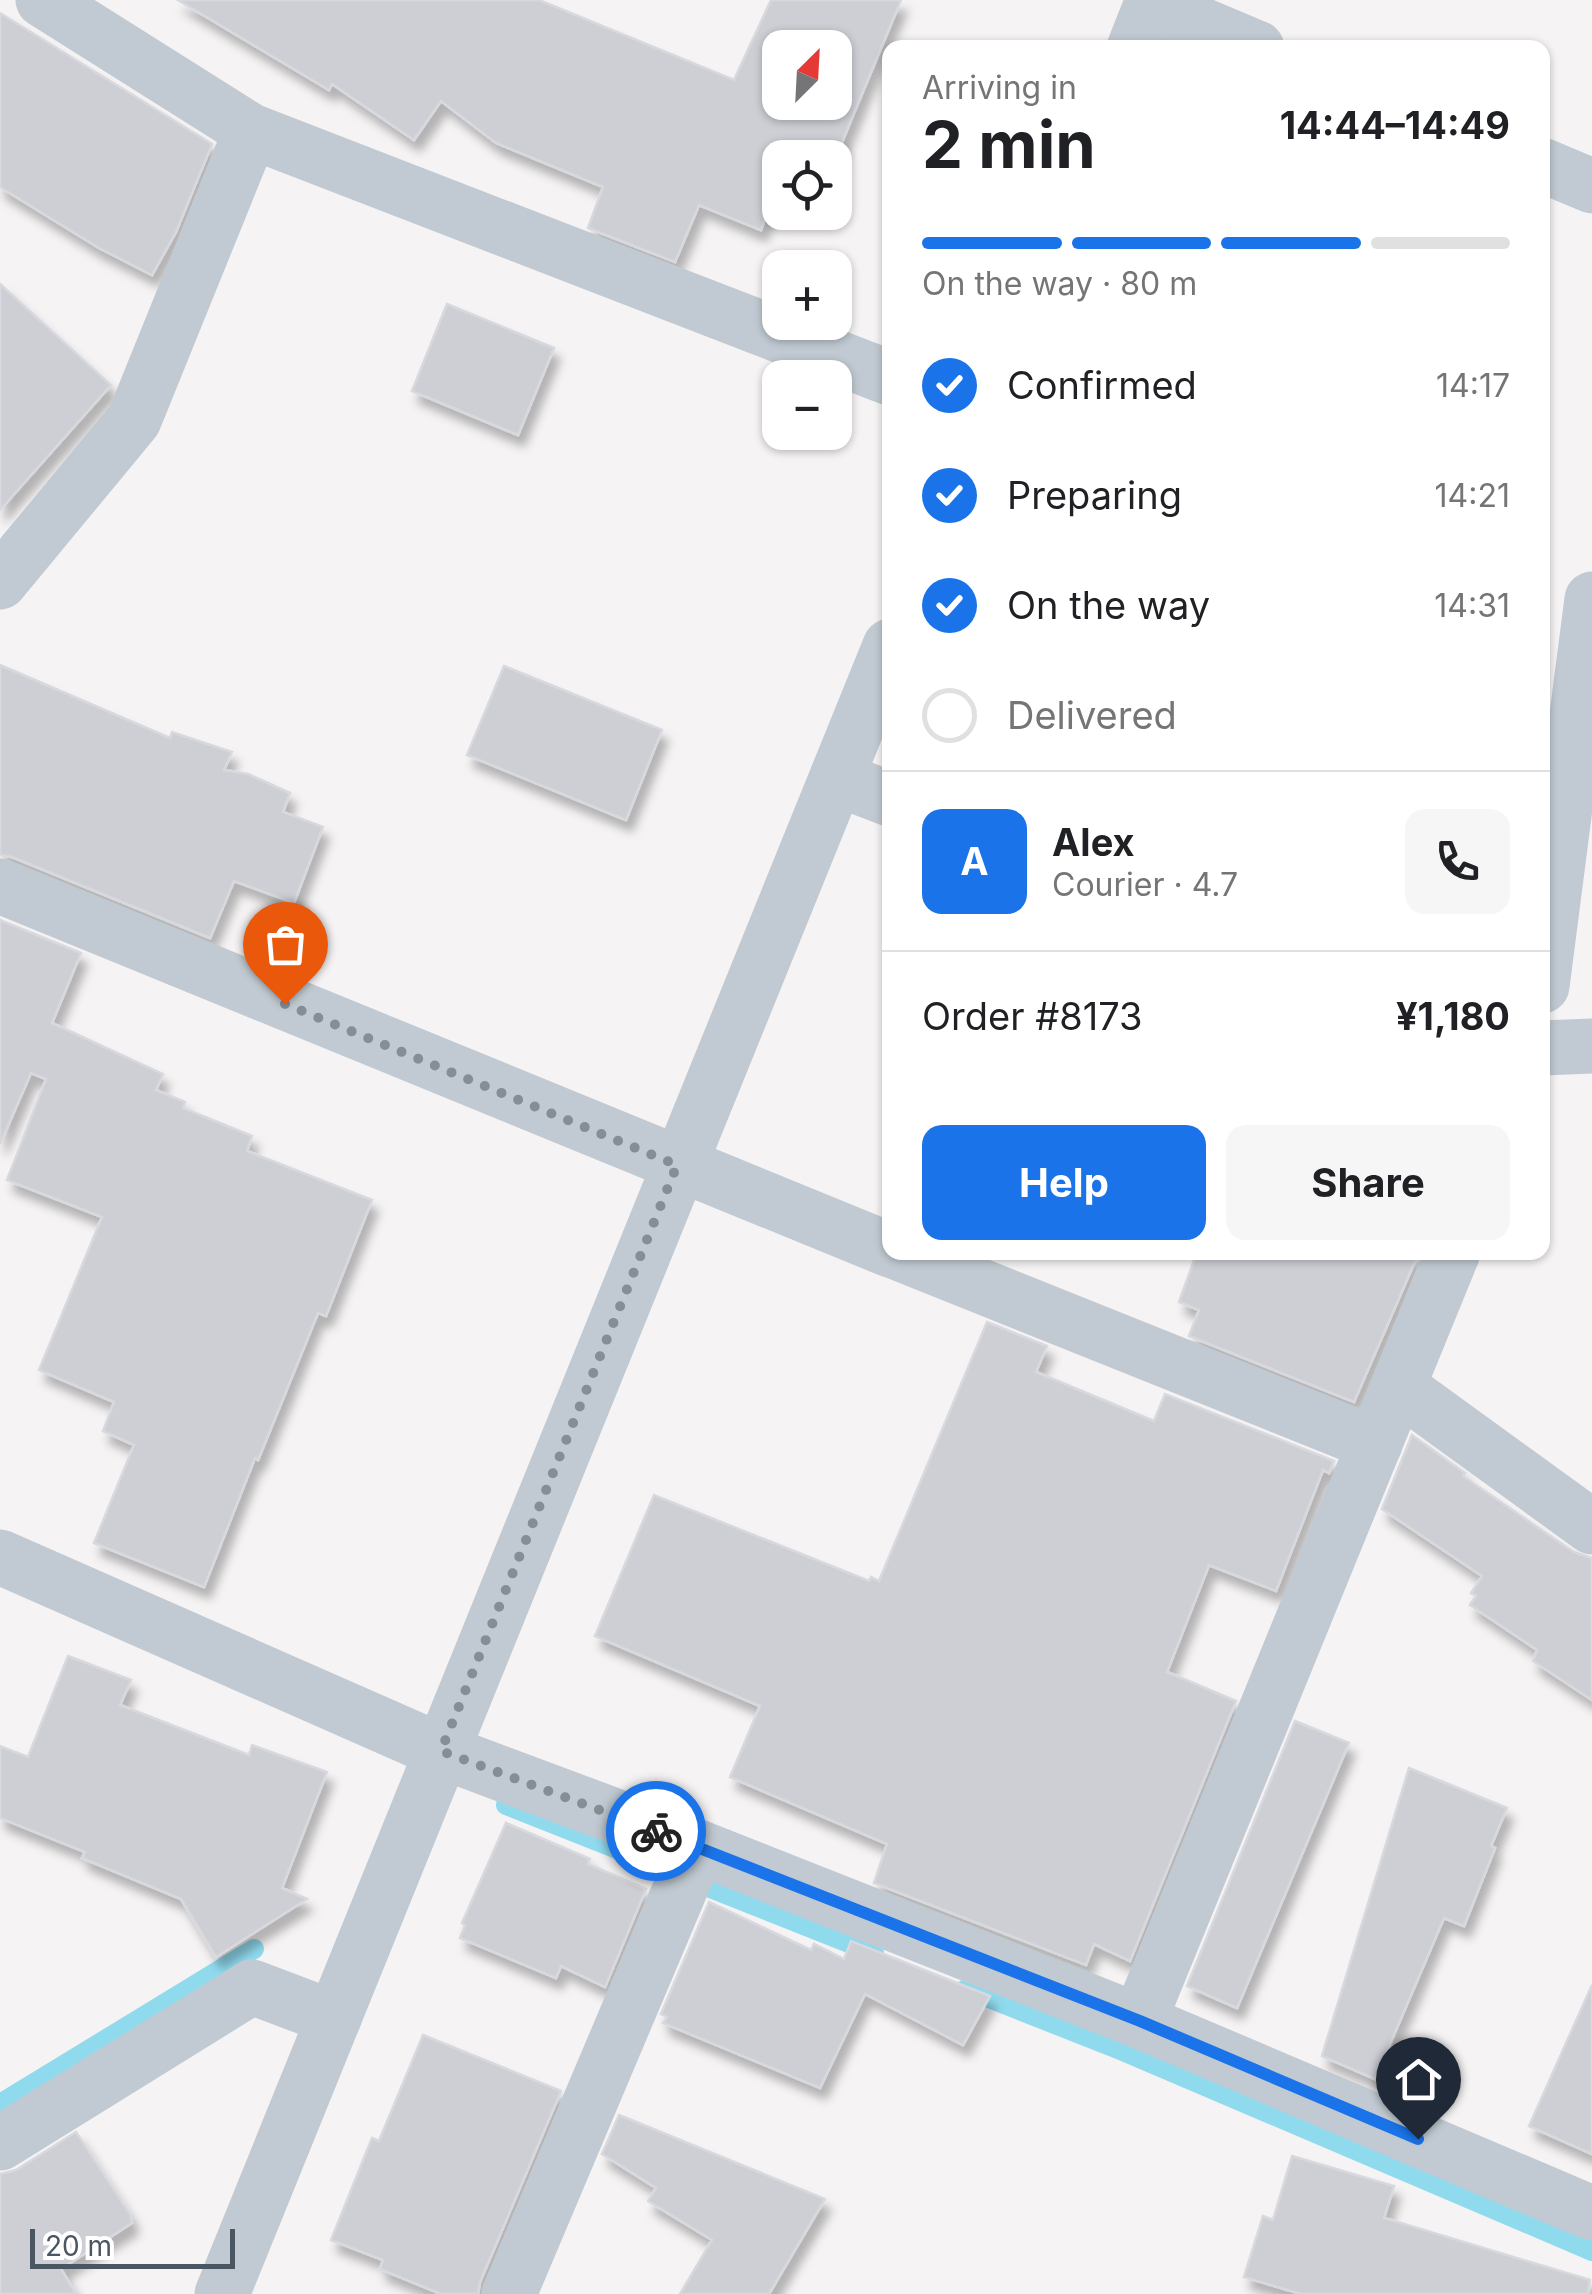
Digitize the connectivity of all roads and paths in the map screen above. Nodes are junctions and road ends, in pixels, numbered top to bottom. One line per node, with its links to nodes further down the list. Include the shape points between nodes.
1 (43, 0): 4 (street)
2 (1146, 17): 3 (street)
3 (1228, 40)
4 (251, 132): 7 (street); 8 (street, via 134,420)
5 (1550, 168): 6 (street)
6 (1592, 186)
7 (882, 375)
8 (0, 582)
9 (1592, 599): 14 (street)
10 (882, 666): 11 (street)
11 (838, 778): 12 (street); 17 (street)
12 (882, 796)
13 (0, 886): 17 (street)
14 (1550, 924)
15 (1592, 1046): 16 (street)
16 (1550, 1048)
17 (677, 1165): 18 (street); 25 (street)
18 (882, 1247)
19 (915, 1260): 22 (street)
20 (1450, 1260): 21 (street)
21 (1399, 1387): 22 (street); 23 (street)
22 (1375, 1444): 28 (street)
23 (1592, 1526)
24 (0, 1557): 25 (street)
25 (441, 1751): 26 (street); 27 (street)
26 (698, 1847): 28 (street); 32 (street)
27 (334, 2018): 29 (street, via 252,1986); 31 (street)
28 (1140, 2021): 30 (street)
29 (0, 2143)
30 (1592, 2212)
31 (222, 2294)
32 (509, 2294)

